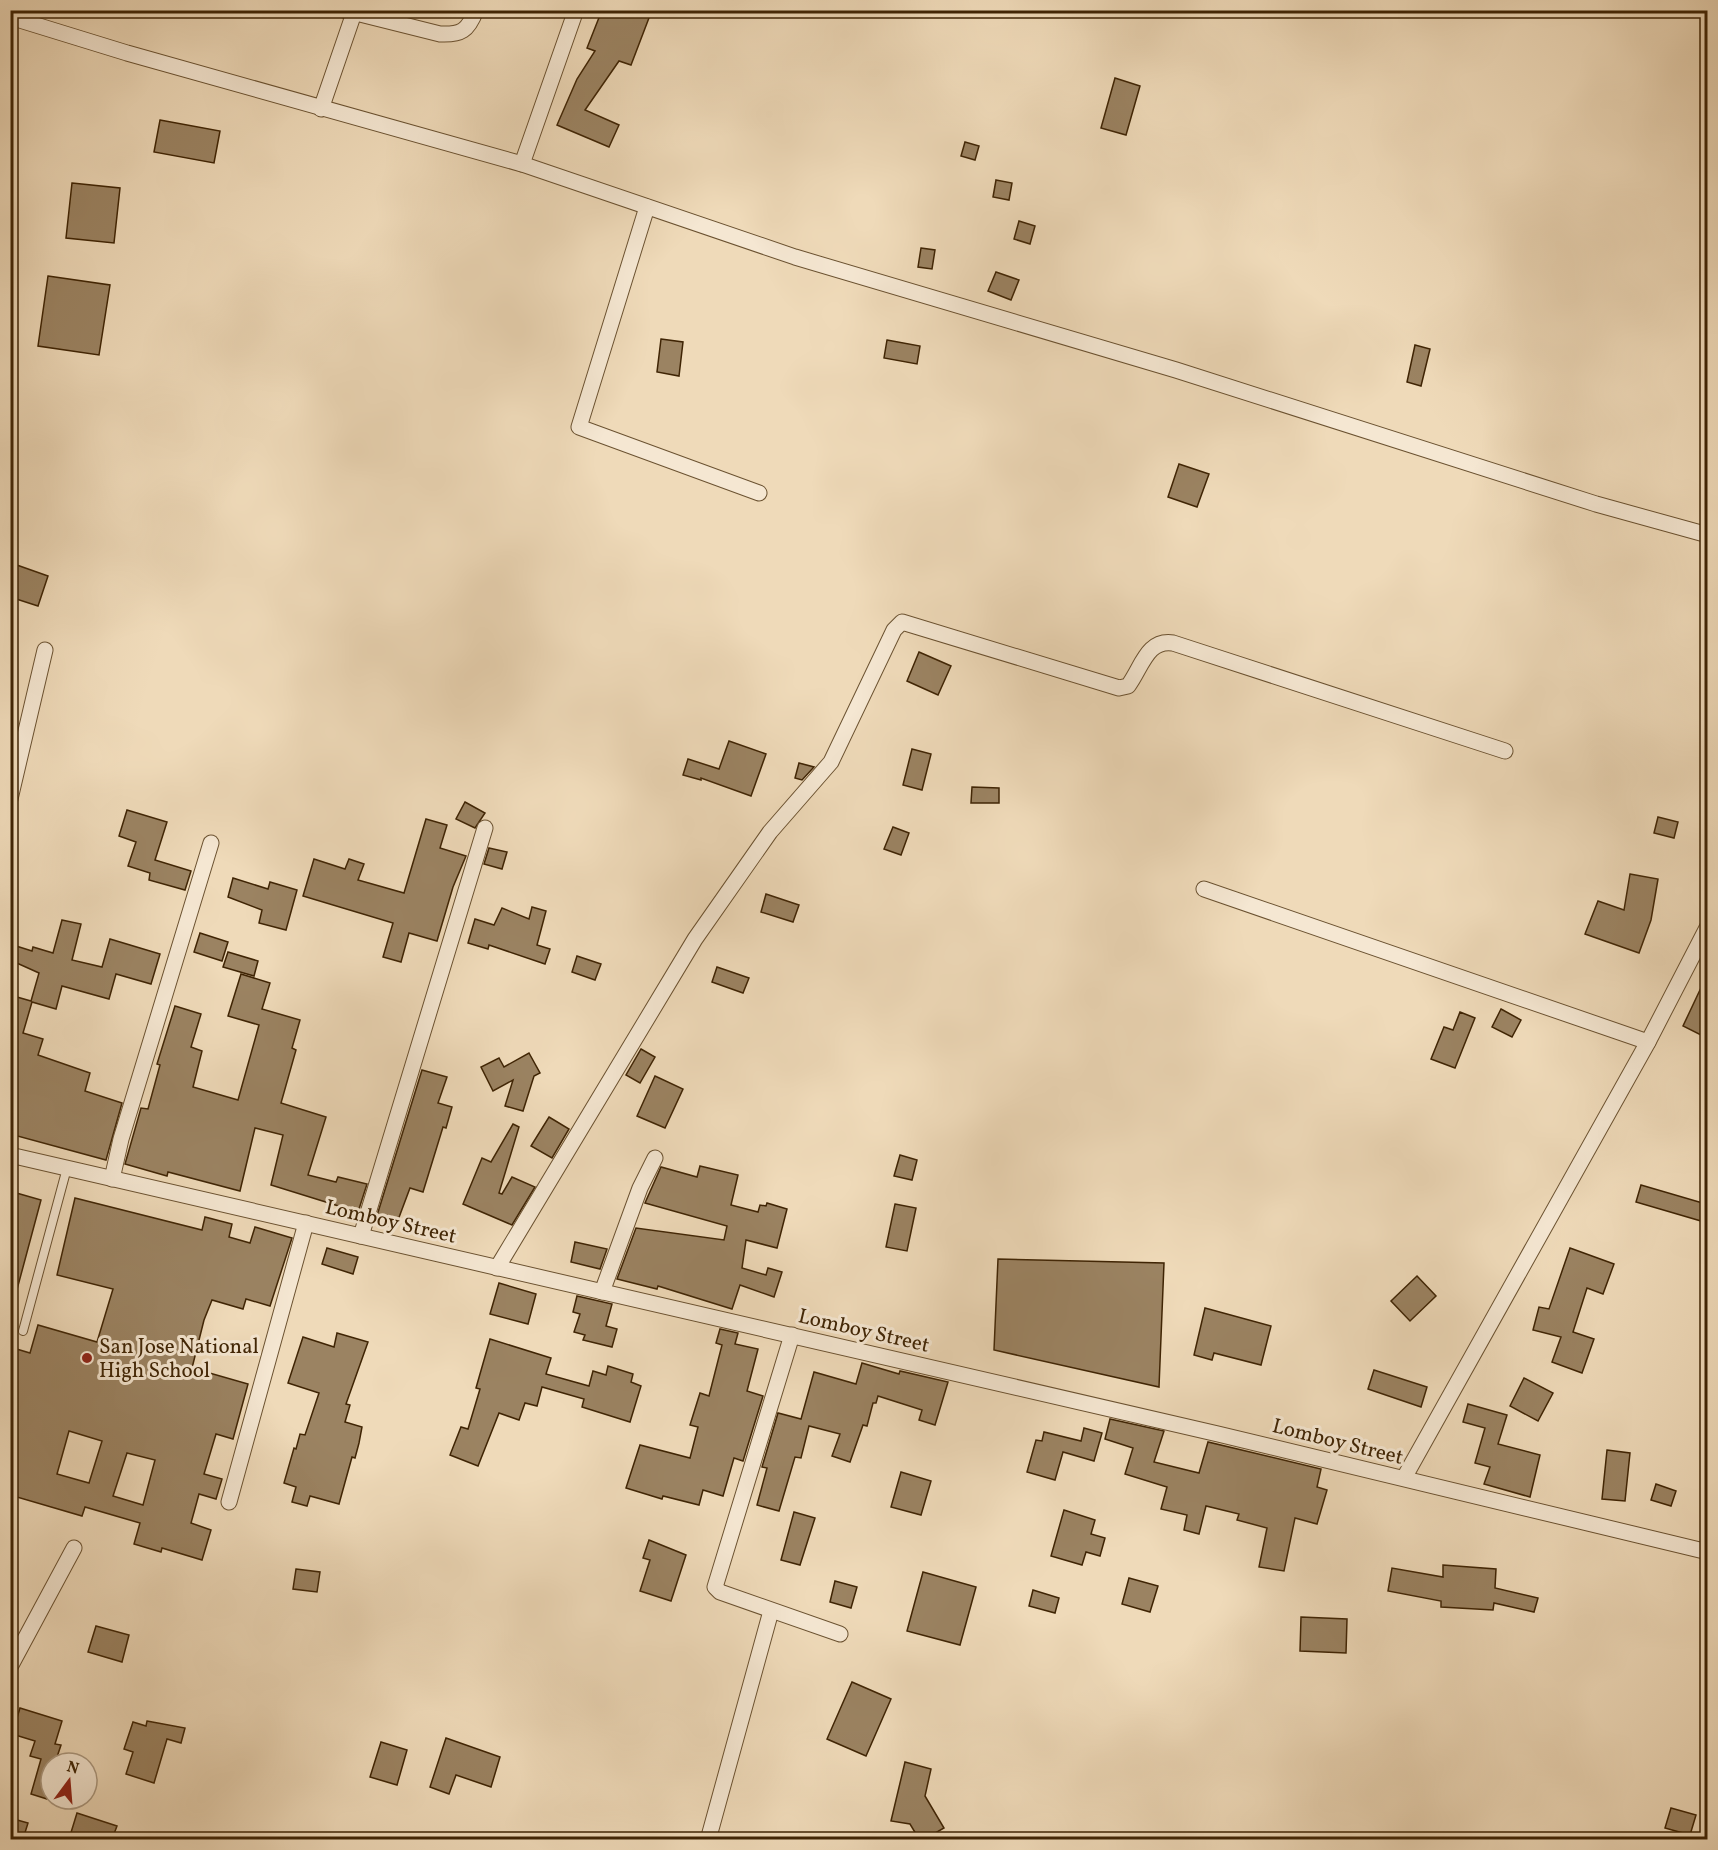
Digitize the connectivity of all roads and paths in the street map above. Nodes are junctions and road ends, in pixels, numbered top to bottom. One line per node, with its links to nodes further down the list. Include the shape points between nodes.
1 (476, 10): 3 (street, via 468,27 456,35)
2 (576, 10): 6 (street)
3 (351, 12): 5 (street)
4 (10, 17): 5 (street)
5 (321, 109): 6 (street)
6 (522, 164): 7 (street)
7 (648, 207): 8 (street, via 579,428); 9 (street, via 795,257 1176,370 1596,504)
8 (759, 493)
9 (1707, 535)
10 (45, 650): 12 (street)
11 (1505, 751): 24 (street, via 1173,643 1161,641 1152,646 1128,686 1119,688 902,622 894,630 831,762 770,832 695,939)
12 (10, 799)
13 (485, 828): 23 (street)
14 (211, 843): 21 (street)
15 (1204, 889): 17 (street)
16 (1707, 926): 17 (street)
17 (1648, 1042): 28 (street)
18 (10, 1155): 20 (street, Lomboy Street)
19 (655, 1158): 25 (street)
20 (67, 1168): 21 (street, Lomboy Street); 26 (lane)
21 (112, 1179): 22 (street, Lomboy Street)
22 (306, 1223): 23 (street, Lomboy Street); 29 (street)
23 (361, 1236): 24 (street, Lomboy Street)
24 (497, 1268): 25 (street, Lomboy Street)
25 (602, 1292): 27 (street, Lomboy Street)
26 (23, 1331)
27 (792, 1335): 28 (street, Lomboy Street); 32 (street, via 715,1579 720,1592)
28 (1404, 1479): 31 (street, Lomboy Street)
29 (229, 1502)
30 (74, 1548): 34 (street)
31 (1707, 1552)
32 (771, 1611): 33 (street); 35 (street)
33 (840, 1634)
34 (10, 1667)
35 (708, 1839)

